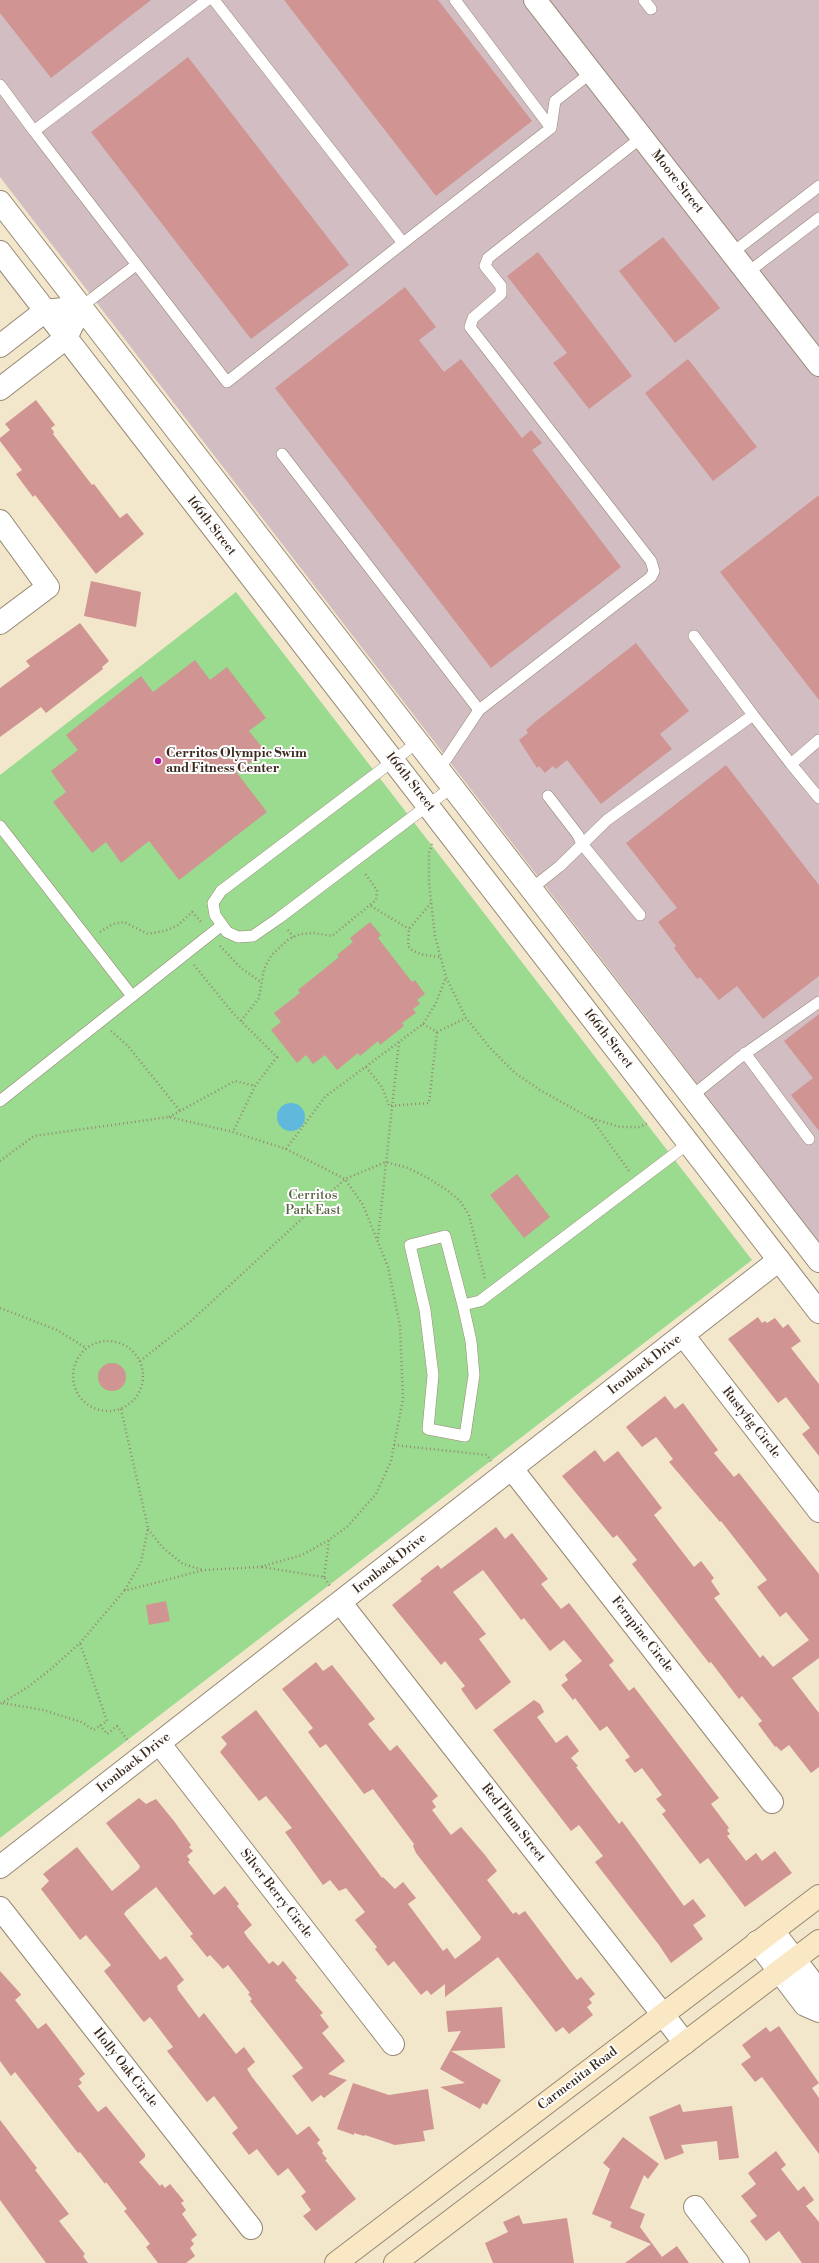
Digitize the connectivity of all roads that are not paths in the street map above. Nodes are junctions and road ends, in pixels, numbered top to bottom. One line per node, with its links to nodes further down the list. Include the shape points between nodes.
1 (206, 0): 8 (lane)
2 (214, 0): 13 (lane)
3 (455, 0): 7 (lane)
4 (535, 0): 5 (street, Moore Street)
5 (592, 72): 7 (lane, via 554,101); 9 (street, Moore Street)
6 (0, 85): 8 (lane)
7 (551, 128): 13 (lane)
8 (34, 131): 16 (lane)
9 (642, 137): 15 (street, Moore Street); 28 (lane, via 488,258 485,266 501,286 501,294 497,300 472,318 470,328 646,555 654,571 651,577)
10 (819, 186): 15 (lane)
11 (0, 202): 18 (street)
12 (819, 218): 17 (lane)
13 (403, 243): 16 (lane, via 227,382)
14 (0, 252): 19 (street, 166th Street)
15 (732, 253): 17 (street, Moore Street)
16 (136, 265): 18 (lane)
17 (747, 273): 22 (street, Moore Street)
18 (81, 307): 19 (street); 20 (street); 31 (street)
19 (45, 311): 20 (street, 166th Street); 21 (street)
20 (66, 338): 23 (street); 32 (street, 166th Street)
21 (0, 346)
22 (819, 365)
23 (0, 389)
24 (282, 454): 28 (lane)
25 (0, 522): 26 (street, via 48,587)
26 (0, 623)
27 (694, 636): 29 (lane)
28 (478, 710): 34 (lane)
29 (753, 716): 33 (lane); 39 (lane, via 607,820)
30 (819, 740): 33 (lane)
31 (418, 742): 32 (lane); 34 (street)
32 (393, 761): 37 (street, 166th Street); 42 (lane, via 221,891 213,903 215,915)
33 (791, 764): 36 (lane)
34 (446, 778): 37 (lane); 40 (street)
35 (548, 796): 39 (lane)
36 (819, 798)
37 (428, 805): 42 (lane, via 253,936 238,937 227,932); 50 (street, 166th Street)
38 (0, 826): 43 (lane)
39 (582, 844): 40 (lane, via 560,866); 41 (lane)
40 (531, 888): 46 (street)
41 (640, 915)
42 (222, 925): 43 (lane)
43 (132, 996): 47 (lane)
44 (819, 1002): 45 (lane)
45 (745, 1053): 46 (lane); 49 (lane)
46 (692, 1096): 48 (street)
47 (0, 1101)
48 (714, 1124): 50 (street); 52 (street)
49 (809, 1139)
50 (689, 1143): 51 (street, 166th Street); 53 (lane, via 489,1295 480,1301)
51 (779, 1260): 54 (street, 166th Street); 55 (street, Ironback Drive)
52 (819, 1261)
53 (463, 1305): 53 (lane, via 445,1236 410,1244 425,1310 433,1375 428,1429 465,1436 474,1375 471,1342)
54 (819, 1312)
55 (683, 1335): 56 (street, Ironback Drive); 57 (street, Rustyfig Circle)
56 (512, 1469): 58 (street, Ironback Drive); 60 (street, Fernpine Circle)
57 (819, 1511)
58 (340, 1602): 59 (street, Ironback Drive); 69 (street, Red Plum Street)
59 (159, 1743): 61 (street, Ironback Drive); 71 (street, Silver Berry Circle)
60 (772, 1802)
61 (0, 1867)
62 (819, 1896): 64 (main road, Carmenita Road)
63 (0, 1908): 73 (street, Holly Oak Circle)
64 (765, 1936): 66 (street); 69 (main road, Carmenita Road)
65 (819, 1941): 66 (main road)
66 (787, 1965): 67 (street); 68 (street, via 805,2005); 70 (main road)
67 (819, 1991)
68 (819, 2012)
69 (663, 2014): 70 (street, Red Plum Street); 74 (main road, Carmenita Road)
70 (685, 2043): 75 (main road)
71 (393, 2044)
72 (695, 2207): 76 (street)
73 (251, 2228)
74 (336, 2263)
75 (395, 2263)
76 (738, 2263)

